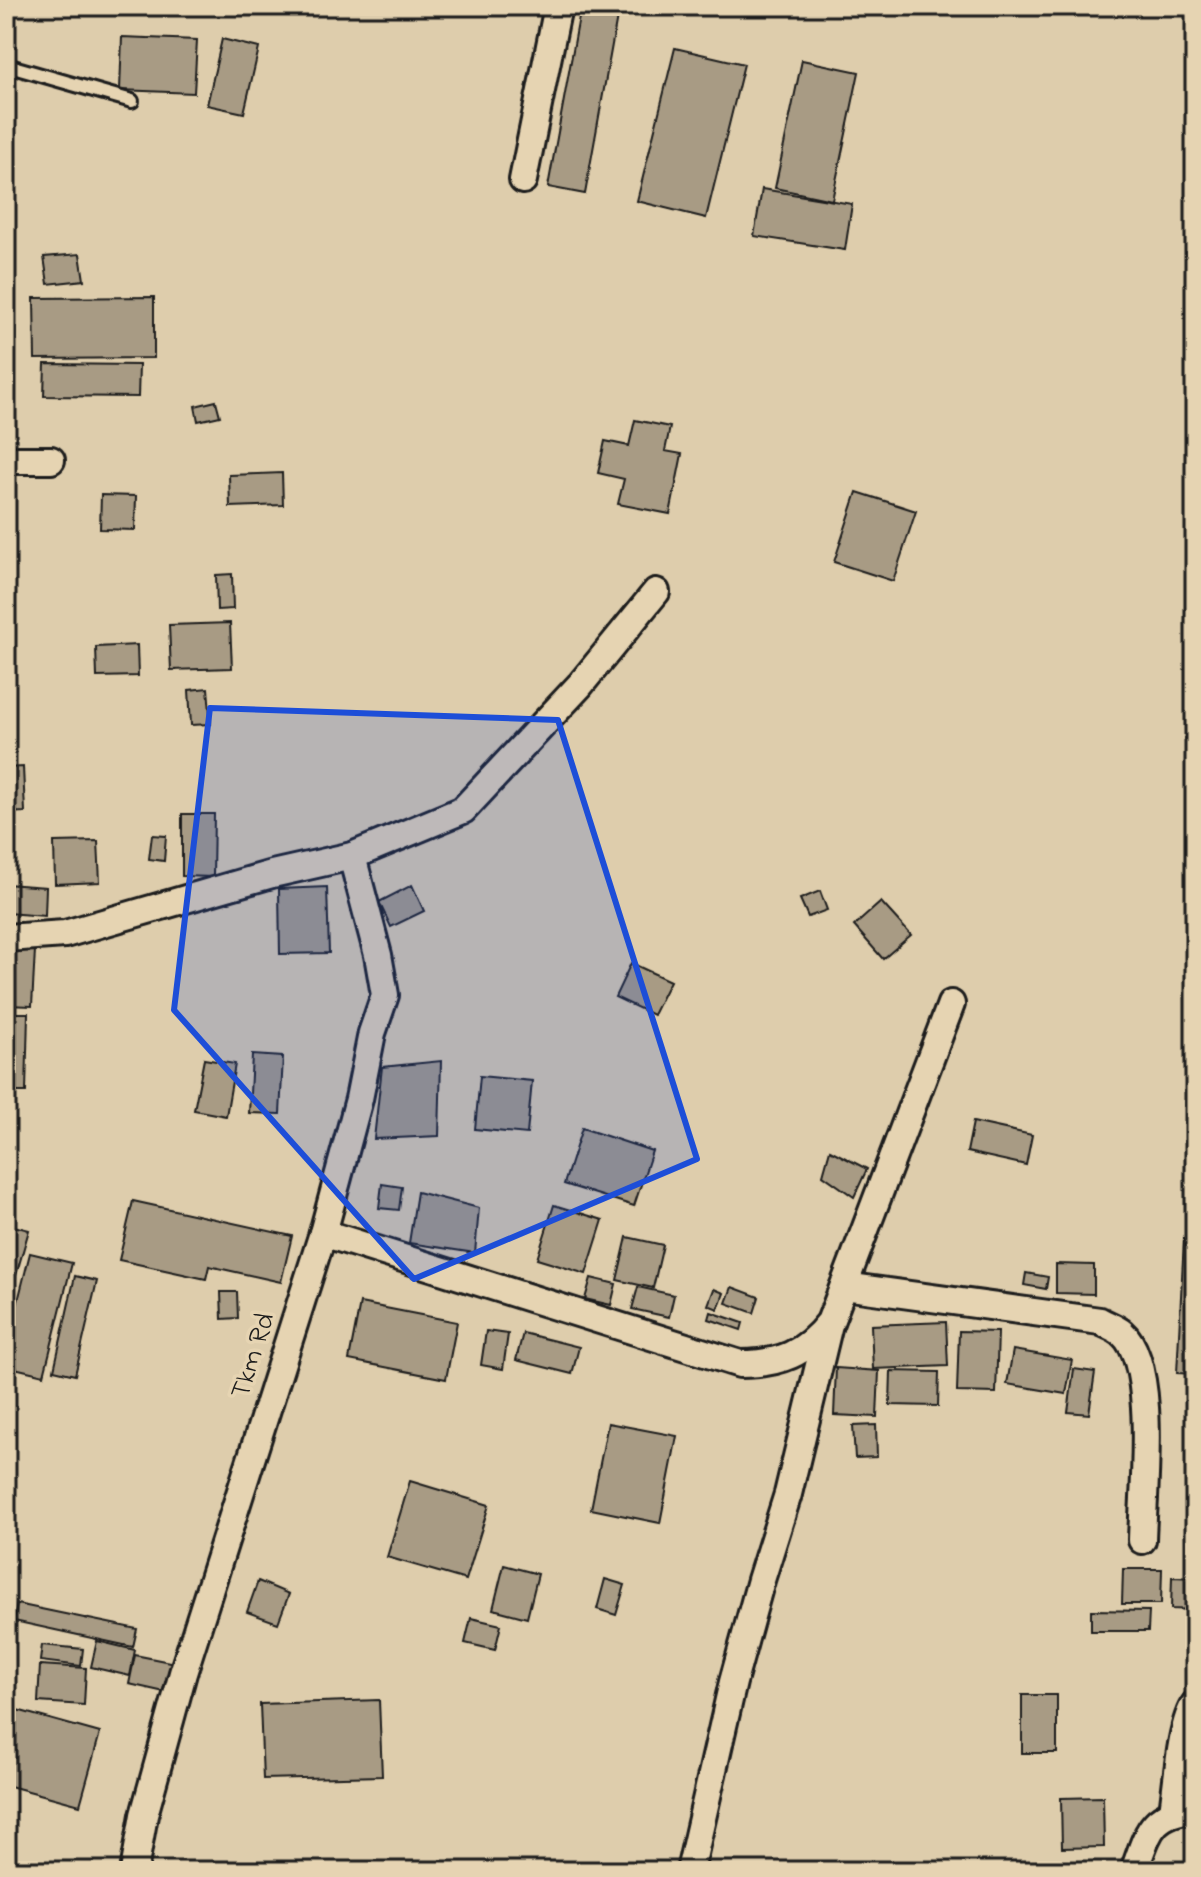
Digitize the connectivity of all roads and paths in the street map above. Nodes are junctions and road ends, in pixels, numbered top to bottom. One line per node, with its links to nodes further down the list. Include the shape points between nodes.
1 (558, 6): 4 (street)
2 (6, 65): 3 (lane)
3 (132, 101)
4 (523, 180)
5 (6, 460): 6 (street)
6 (51, 460)
7 (656, 592): 8 (street, via 580,685 463,810)
8 (352, 856): 9 (street, via 65,934); 11 (street, Tkm Rd, via 385,995)
9 (6, 938)
10 (951, 1004): 12 (street)
11 (323, 1233): 13 (street, via 740,1364 767,1364 796,1353); 17 (street, Tkm Rd, via 183,1673)
12 (844, 1286): 13 (street); 14 (street, via 1100,1321 1123,1333 1143,1378 1146,1404)
13 (830, 1322): 18 (street, via 788,1494 733,1682)
14 (1142, 1540)
15 (1195, 1704): 16 (street, via 1182,1749)
16 (1184, 1810): 19 (street, via 1153,1824)
17 (134, 1871)
18 (690, 1871)
19 (1134, 1871)

